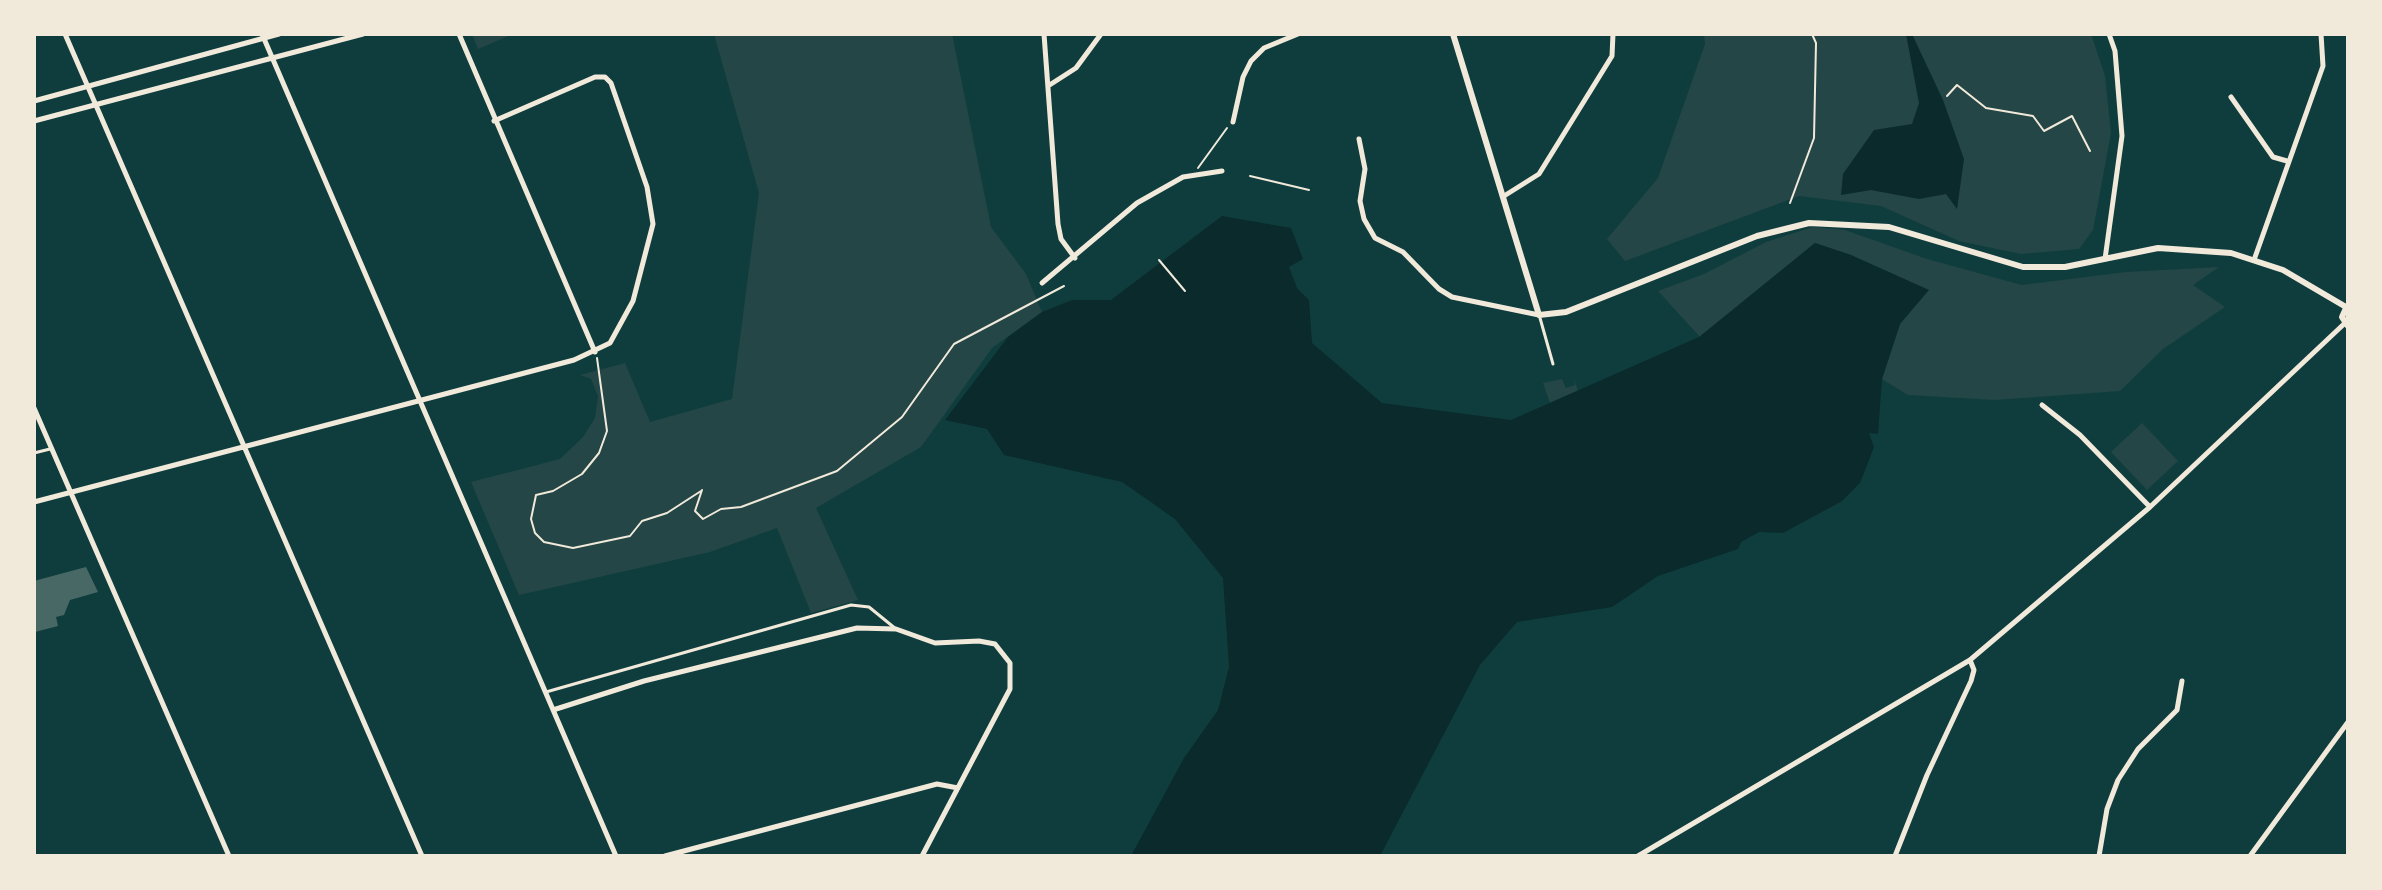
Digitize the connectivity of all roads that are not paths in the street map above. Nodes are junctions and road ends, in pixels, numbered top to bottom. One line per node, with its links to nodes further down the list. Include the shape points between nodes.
1 (65, 34): 15 (street)
2 (279, 34): 12 (street)
3 (363, 34): 13 (street)
4 (459, 34): 20 (street)
5 (1044, 34): 14 (street)
6 (1101, 34): 14 (street, via 1076,68)
7 (1298, 34): 21 (street, via 1264,48 1251,61)
8 (1453, 34): 25 (street)
9 (1613, 34): 25 (street, via 1612,56 1539,174)
10 (2109, 34): 27 (street, via 2122,136)
11 (2321, 34): 23 (street, via 2323,66)
12 (263, 36): 13 (street); 15 (street)
13 (272, 58): 18 (street); 35 (street)
14 (1048, 86): 26 (street, via 1058,224 1061,239)
15 (89, 87): 17 (street); 18 (street)
16 (2231, 97): 23 (street, via 2273,157)
17 (34, 101)
18 (97, 104): 19 (street); 38 (street)
19 (34, 121)
20 (494, 121): 33 (street); 33 (street, via 595,77 608,78 614,87 650,195 653,224 633,301 614,339)
21 (1233, 122)
22 (1359, 139): 31 (street, via 1365,169 1360,201 1375,238 1403,252 1452,297)
23 (2287, 161): 28 (street)
24 (1222, 171): 26 (street, via 1196,172 1137,203)
25 (1504, 196): 31 (street)
26 (1075, 258): 29 (street)
27 (2105, 259): 28 (street, via 2158,248 2231,253); 31 (street, via 2065,267 2023,267 1889,227 1809,223 1757,236 1566,312)
28 (2254, 260): 30 (street)
29 (1042, 283)
30 (2347, 306): 32 (street, via 2342,317)
31 (1539, 315): 34 (lane)
32 (2346, 325): 43 (street)
33 (595, 352): 35 (street)
34 (1553, 364)
35 (420, 401): 38 (street); 47 (street)
36 (2042, 405): 43 (street, via 2080,435)
37 (34, 408): 39 (street)
38 (246, 446): 41 (street); 52 (street)
39 (52, 449): 40 (lane); 41 (street)
40 (34, 453)
41 (71, 492): 42 (street); 51 (street)
42 (34, 502)
43 (2150, 507): 45 (street)
44 (896, 629): 47 (lane, via 869,607 851,605); 48 (street, via 857,628 644,681); 50 (street, via 935,643 995,644 1010,663 1010,689)
45 (1970, 660): 56 (street); 57 (street, via 1973,676)
46 (2182, 681): 58 (street, via 2177,710 2138,749 2118,780)
47 (546, 692): 48 (street)
48 (553, 710): 53 (street)
49 (2348, 722): 59 (street)
50 (958, 788): 54 (street, via 937,784); 55 (street)
51 (229, 856)
52 (422, 856)
53 (616, 856)
54 (665, 856)
55 (922, 856)
56 (1638, 856)
57 (1895, 856)
58 (2099, 856)
59 (2250, 856)

